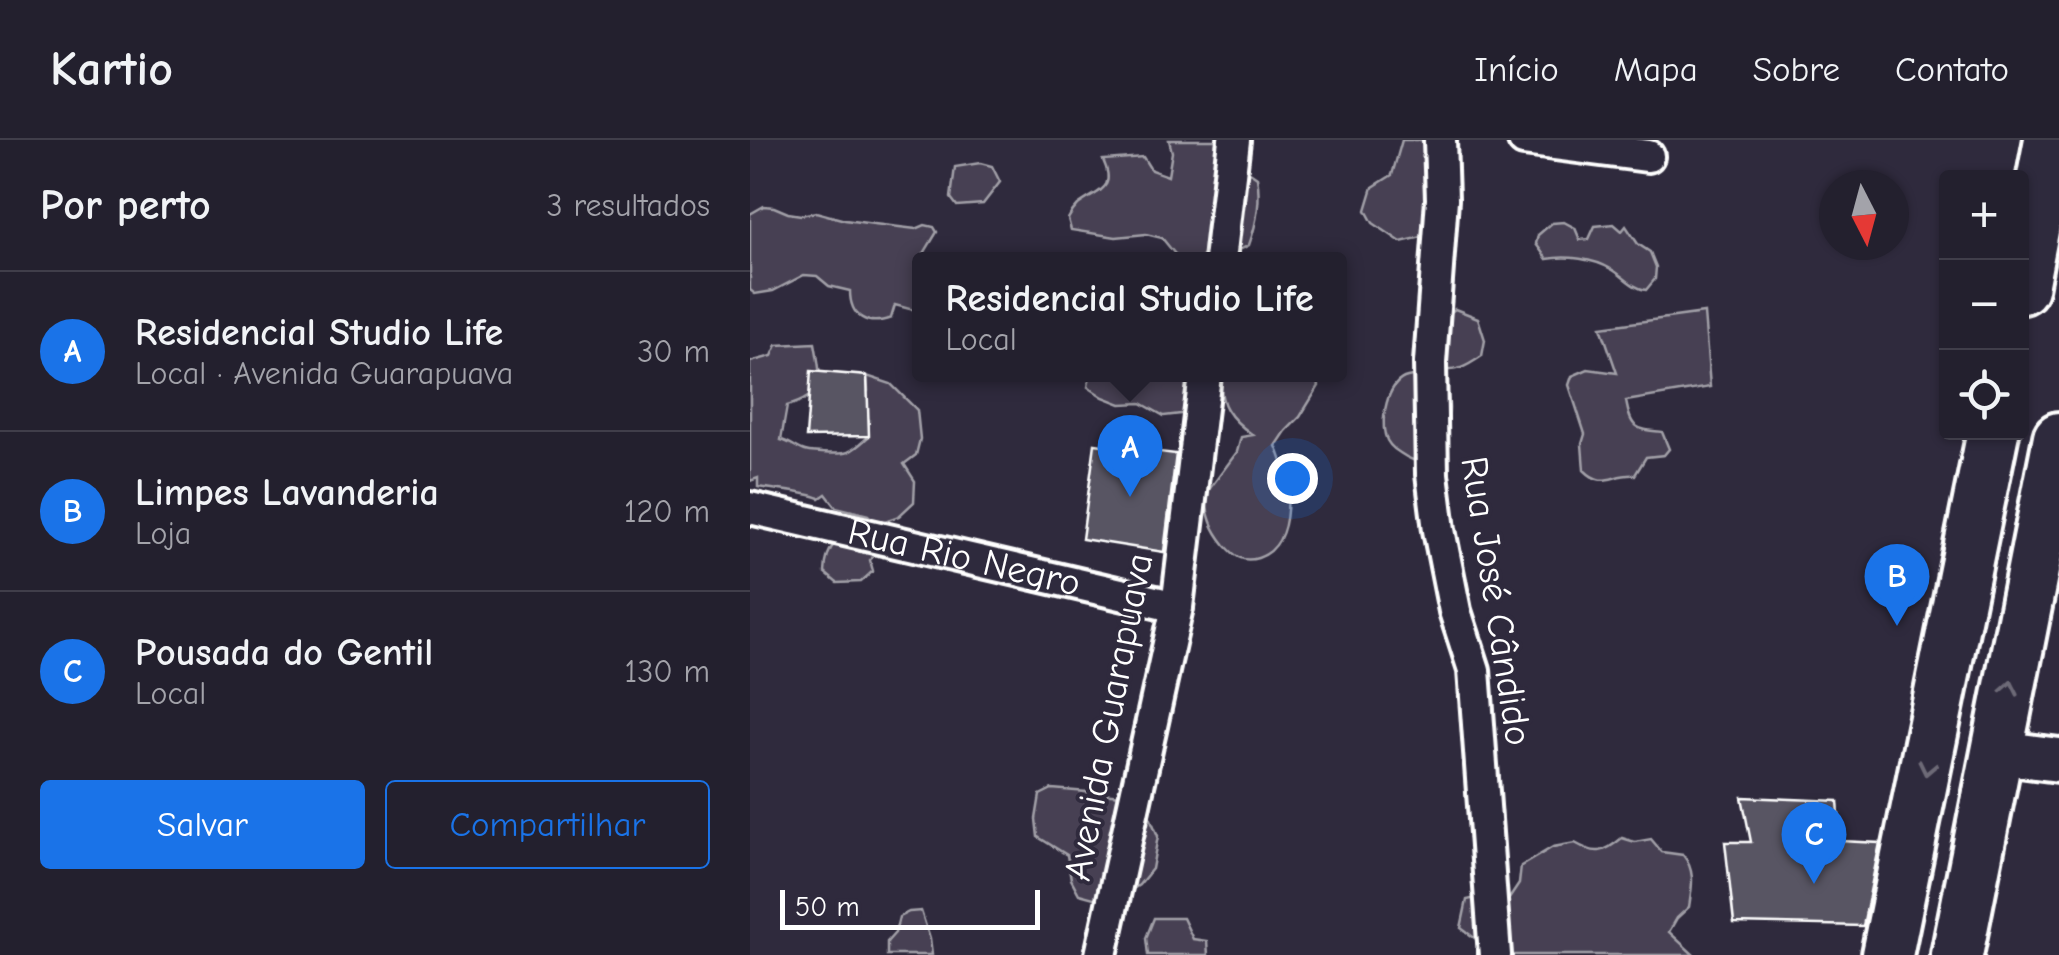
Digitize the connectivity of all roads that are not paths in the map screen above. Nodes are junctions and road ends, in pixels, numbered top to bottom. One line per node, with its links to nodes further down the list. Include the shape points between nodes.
1 (1234, 140): 6 (street)
2 (1440, 140): 17 (street, Rua José Cândido, via 1432,474 1455,611 1474,670)
3 (1524, 140): 5 (street)
4 (2050, 140): 7 (main road)
5 (1648, 156)
6 (1221, 252)
7 (2027, 260)
8 (1204, 382): 13 (street, Avenida Guarapuava)
9 (2059, 438): 14 (main road, one-way to 9)
10 (1991, 440): 18 (main road, one-way to 18)
11 (2009, 440): 14 (main road, via 2010,467 1967,710 1976,741)
12 (750, 508): 13 (street, Rua Rio Negro)
13 (1177, 608): 16 (street, Avenida Guarapuava)
14 (1997, 752): 15 (street); 19 (main road)
15 (2059, 760)
16 (1101, 955)
17 (1495, 955)
18 (1887, 955)
19 (1957, 955)

